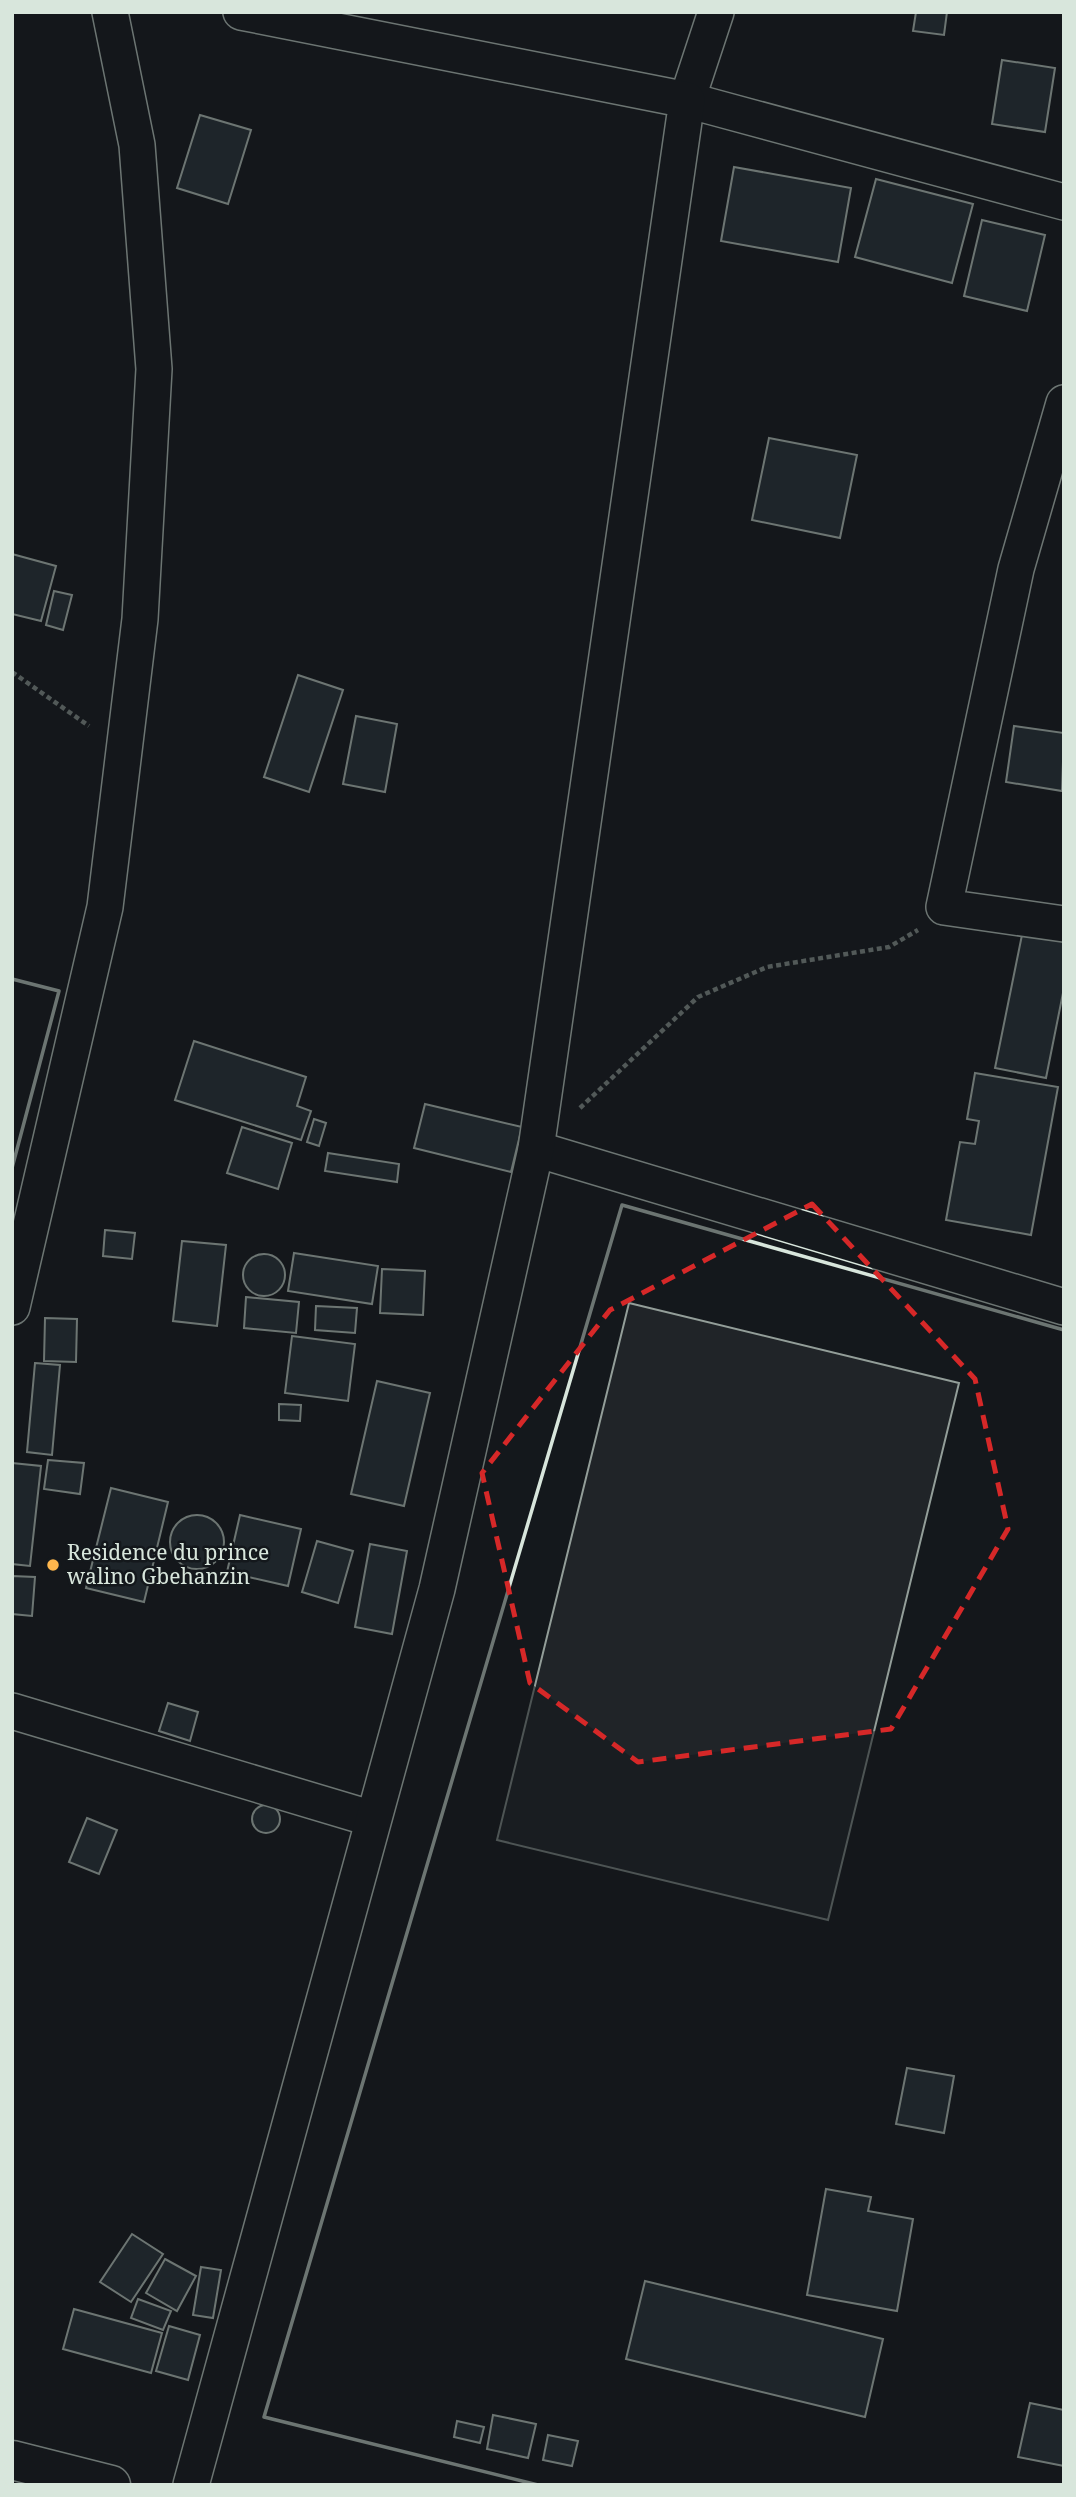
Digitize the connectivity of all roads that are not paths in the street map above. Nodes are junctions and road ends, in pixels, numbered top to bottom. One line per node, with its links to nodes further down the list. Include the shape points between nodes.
1 (110, 12): 9 (street, via 137,145 153,369 141,619 105,907)
2 (241, 12): 4 (street)
3 (716, 12): 4 (street)
4 (687, 100): 5 (street); 8 (street)
5 (1064, 202)
6 (1064, 403): 7 (street, via 1016,569 944,907)
7 (1064, 925)
8 (536, 1149): 10 (street); 12 (street, via 437,1590)
9 (12, 1307)
10 (1064, 1307)
11 (12, 1712): 12 (street)
12 (373, 1819): 15 (street)
13 (12, 2460): 14 (street)
14 (111, 2485)
15 (191, 2485)

